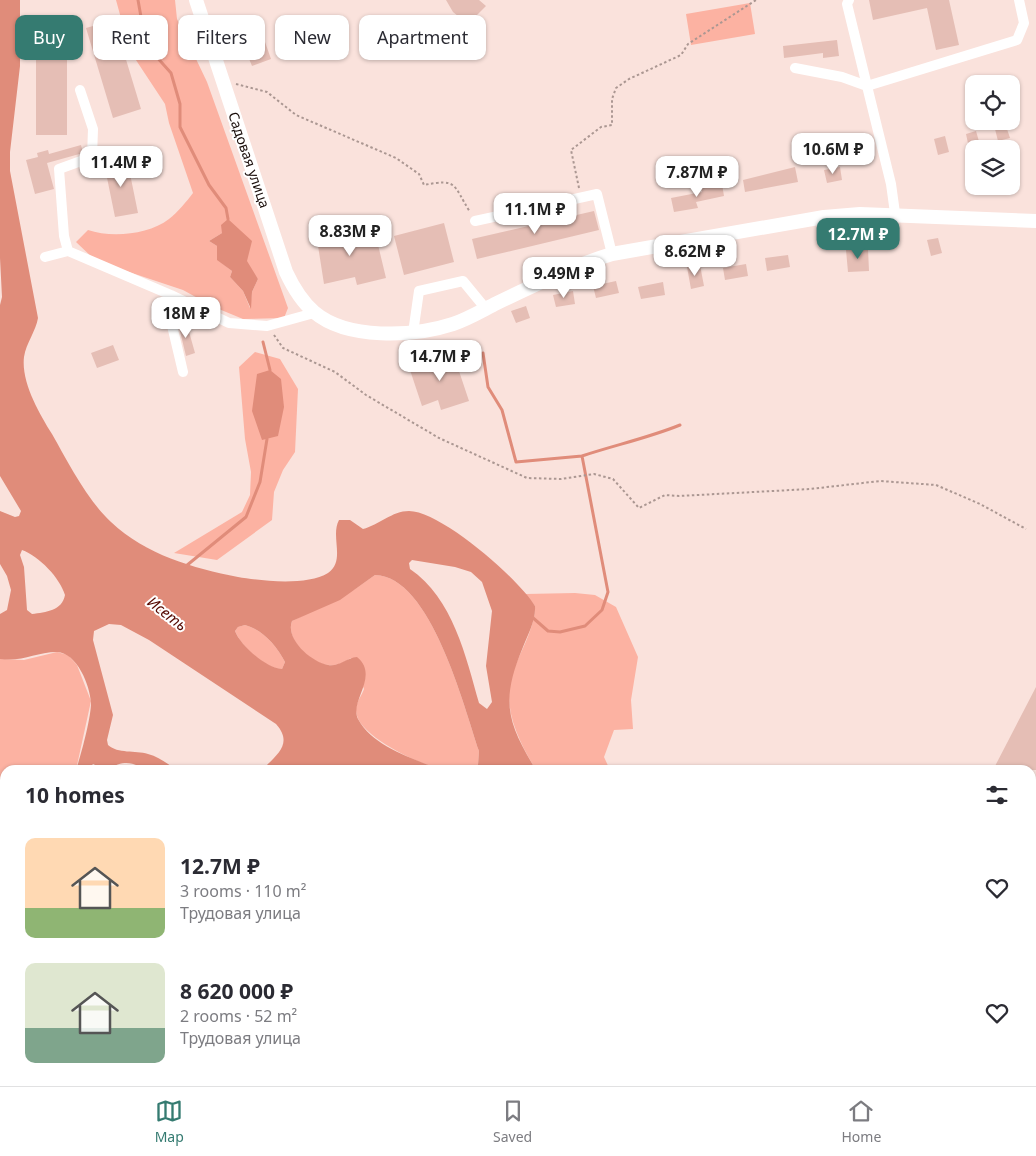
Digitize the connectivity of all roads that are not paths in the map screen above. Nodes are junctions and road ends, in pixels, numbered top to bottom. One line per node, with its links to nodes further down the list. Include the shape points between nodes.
1 (196, 0): 15 (main road, Садовая улица, via 286,272 298,295)
2 (849, 0): 5 (street, via 847,4)
3 (1019, 0): 5 (street, via 1024,22 1018,40)
4 (795, 68): 5 (street, via 842,77)
5 (867, 86): 7 (street)
6 (80, 90): 10 (street, via 93,129 92,157 59,169)
7 (895, 213): 9 (main road); 11 (main road, via 824,217)
8 (475, 221): 11 (street, via 597,194)
9 (1036, 221)
10 (68, 251): 12 (street); 13 (street)
11 (612, 254): 14 (main road, via 582,263)
12 (45, 257)
13 (171, 295): 15 (street, via 229,323 267,326); 17 (street, via 170,317)
14 (486, 309): 16 (main road, via 453,324); 16 (street, via 463,281 420,291)
15 (314, 313): 16 (main road, via 342,327 375,333)
16 (413, 333)
17 (182, 372)

